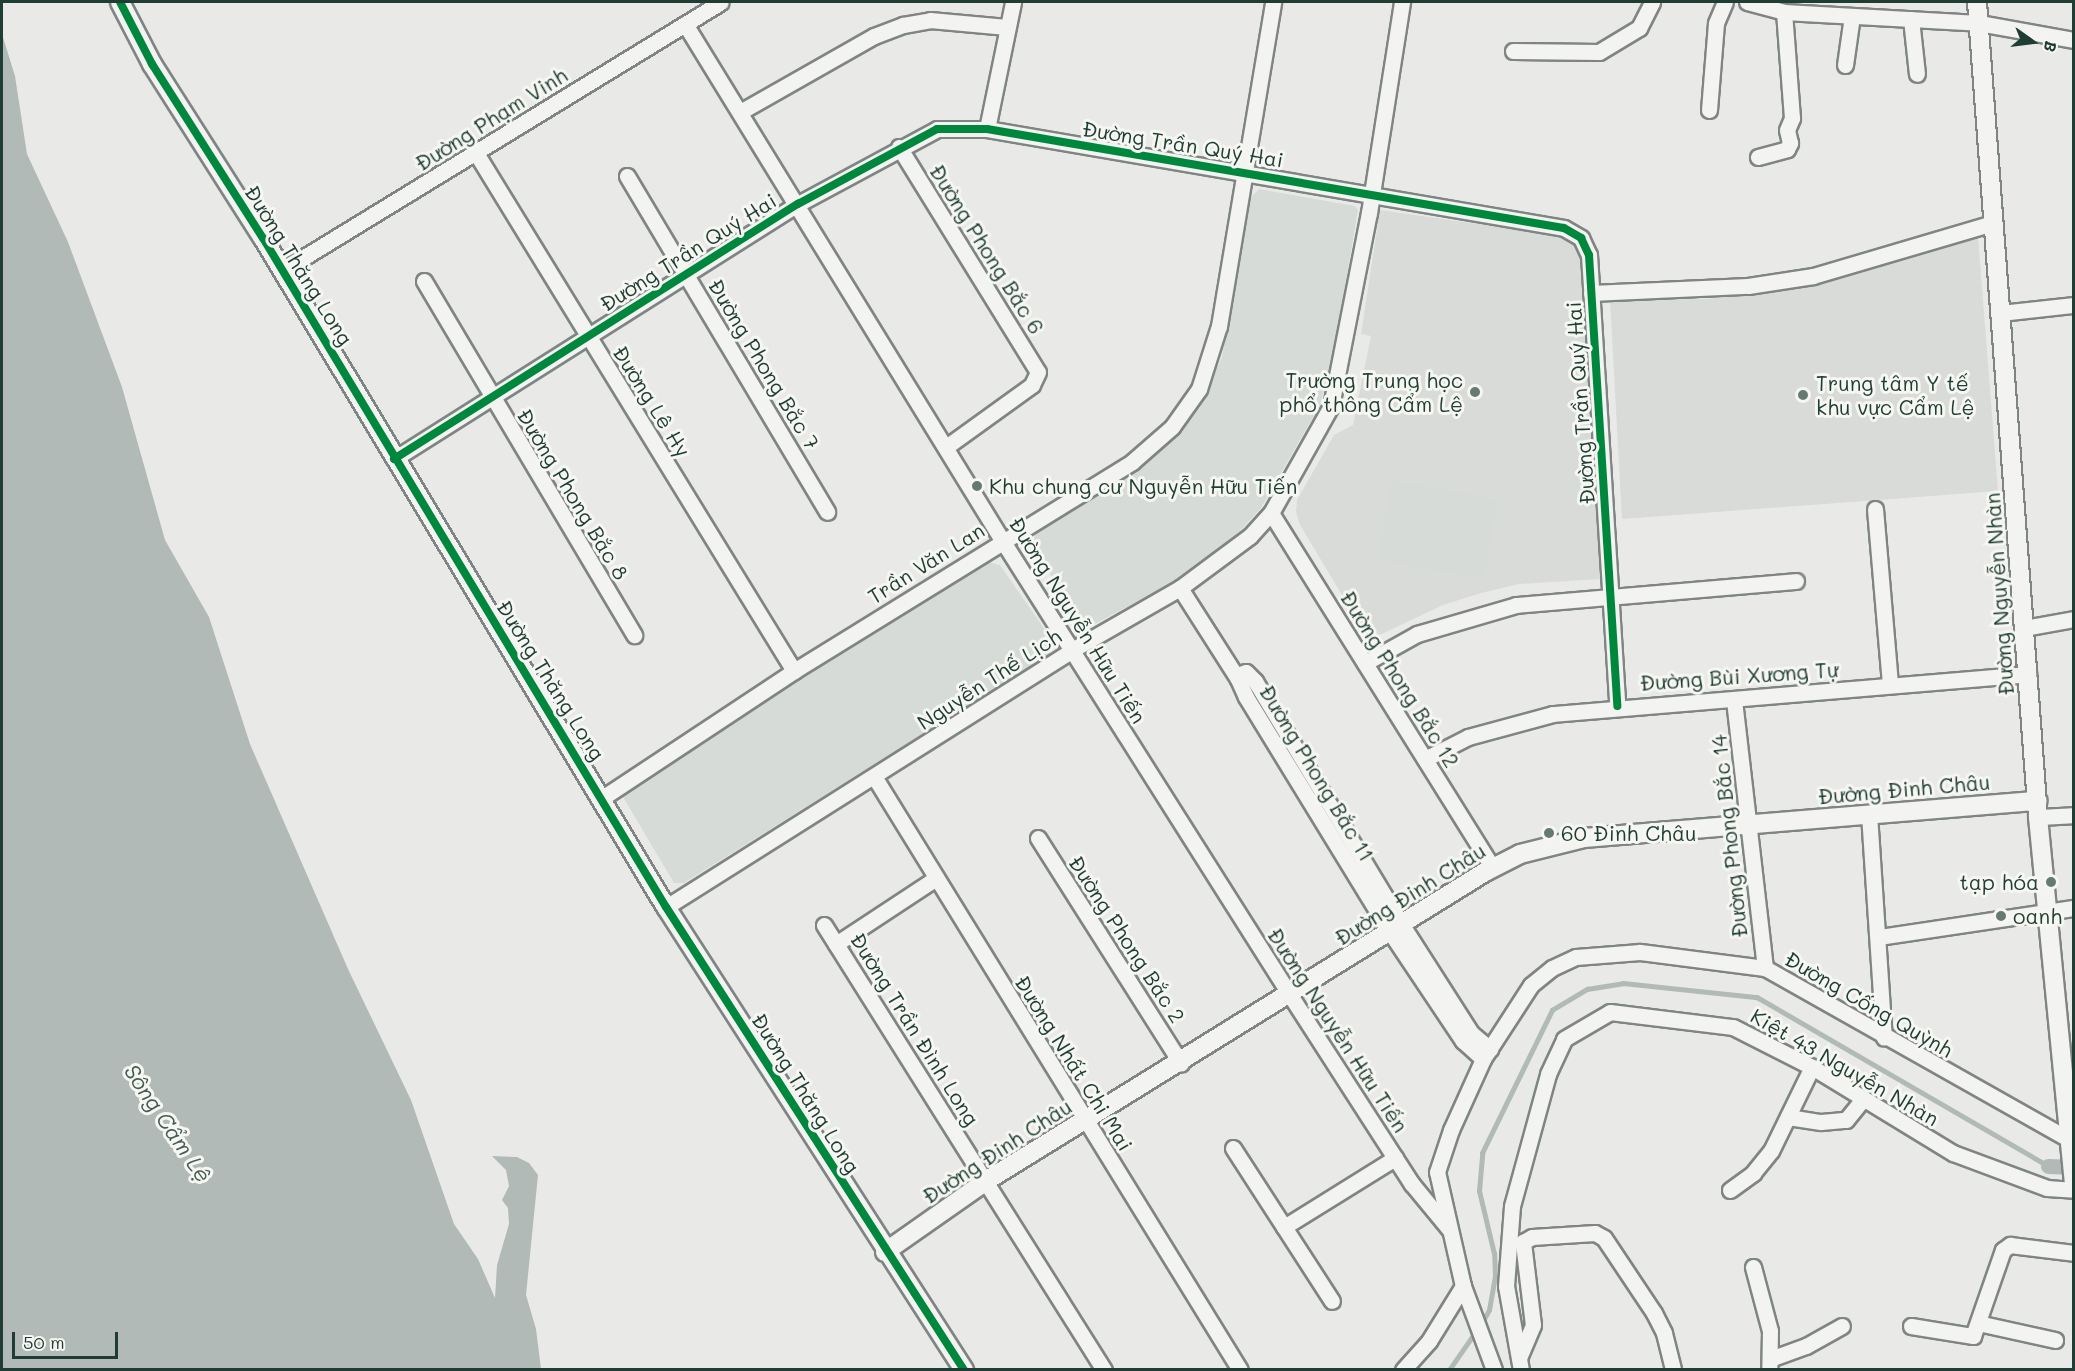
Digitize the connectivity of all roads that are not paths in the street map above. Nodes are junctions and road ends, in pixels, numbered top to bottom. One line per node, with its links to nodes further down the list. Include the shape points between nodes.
1 (120, 2): 31 (street, Đường Thăng Long, via 152,64)
2 (721, 2): 14 (street, Đường Phạm Vinh)
3 (1013, 2): 15 (street)
4 (1273, 2): 26 (street, Trần Văn Lan)
5 (1402, 2): 28 (street, Nguyễn Thế Lịch)
6 (1652, 2): 17 (street, via 1639,28 1599,52)
7 (1725, 2): 20 (street, via 1716,23)
8 (1747, 2): 10 (street)
9 (1977, 2): 13 (street, Đường Nguyễn Nhàn)
10 (1784, 12): 11 (street); 25 (street, via 1792,118 1787,130 1790,143 1787,149)
11 (1852, 16): 12 (street); 18 (street)
12 (1911, 19): 13 (street); 19 (street)
13 (1979, 23): 16 (street); 30 (street, Đường Nguyễn Nhàn)
14 (685, 24): 21 (street, Đường Nguyễn Hữu Tiến); 24 (street, Đường Phạm Vinh)
15 (1008, 27): 21 (street, via 930,20 903,25 874,36); 22 (street)
16 (2073, 40)
17 (1513, 51)
18 (1845, 65)
19 (1917, 74)
20 (1709, 110)
21 (740, 112): 29 (street, Đường Nguyễn Hữu Tiến)
22 (987, 129): 23 (street, Đường Trần Quý Hai, via 937,129); 26 (street, Đường Trần Quý Hai)
23 (899, 147): 29 (street, Đường Trần Quý Hai); 39 (street, Đường Phong Bắc 6, via 1038,372 1032,385)
24 (476, 153): 31 (street, Đường Phạm Vinh); 37 (street, Đường Lê Hy)
25 (1758, 157)
26 (1244, 171): 28 (street, Đường Trần Quý Hai); 44 (street, Trần Văn Lan, via 1218,326 1199,389 1157,443)
27 (627, 176): 32 (street, Đường Phong Bắc 7)
28 (1371, 196): 34 (street, Đường Trần Quý Hai, via 1572,230 1589,255); 43 (street, Nguyễn Thế Lịch, via 1331,406)
29 (798, 204): 32 (street, Đường Trần Quý Hai); 39 (street, Đường Nguyễn Hữu Tiến)
30 (1993, 223): 34 (street, via 1813,276 1725,287); 36 (street, Đường Nguyễn Nhàn)
31 (283, 270): 40 (street, Đường Thăng Long)
32 (687, 275): 37 (street, Đường Trần Quý Hai); 42 (street, Đường Phong Bắc 7)
33 (424, 281): 38 (street, Đường Phong Bắc 8)
34 (1591, 293): 47 (street, Đường Trần Quý Hai)
35 (2073, 305): 36 (street)
36 (2001, 314): 49 (street, Đường Nguyễn Nhàn)
37 (588, 337): 38 (street, Đường Trần Quý Hai); 53 (street, Đường Lê Hy)
38 (490, 397): 40 (street, Đường Trần Quý Hai); 50 (street, Đường Phong Bắc 8)
39 (946, 447): 44 (street, Đường Nguyễn Hữu Tiến)
40 (394, 459): 60 (street, Đường Thăng Long)
41 (1875, 509): 55 (street)
42 (827, 512)
43 (1271, 513): 46 (street, Nguyễn Thế Lịch, via 1250,536); 52 (street, Đường Phong Bắc 12)
44 (1002, 540): 51 (street, Đường Nguyễn Hữu Tiến); 53 (street, Trần Văn Lan)
45 (1796, 581): 47 (street)
46 (1180, 588): 51 (street, Nguyễn Thế Lịch); 72 (street, Đường Phong Bắc 11, via 1238,679 1246,672 1255,681)
47 (1610, 594): 52 (street, via 1516,605 1462,618 1417,634); 57 (street, Đường Trần Quý Hai)
48 (2073, 618): 49 (street)
49 (2024, 628): 54 (street, Đường Nguyễn Nhàn)
50 (634, 635)
51 (1072, 650): 59 (street, Nguyễn Thế Lịch); 76 (street, Đường Nguyễn Hữu Tiến)
52 (1365, 663): 58 (street, Đường Phong Bắc 12)
53 (794, 671): 60 (street, Trần Văn Lan)
54 (2028, 674): 55 (street, Đường Bùi Xương Tự); 61 (street, Đường Nguyễn Nhàn)
55 (1890, 685): 56 (street, Đường Bùi Xương Tự)
56 (1734, 700): 57 (street, Đường Bùi Xương Tự); 64 (street, Đường Phong Bắc 14)
57 (1617, 706): 58 (street, Đường Bùi Xương Tự, via 1509,724 1468,737)
58 (1425, 759): 66 (street, Đường Phong Bắc 12)
59 (874, 778): 67 (street, Đường Nhất Chi Mai); 68 (street, Nguyễn Thế Lịch)
60 (602, 798): 68 (street, Đường Thăng Long)
61 (2037, 809): 62 (street, Đường Đinh Châu); 63 (street); 70 (street, Đường Nguyễn Nhàn)
62 (1869, 814): 64 (street, Đường Đinh Châu); 73 (street)
63 (2073, 815)
64 (1750, 824): 66 (street, Đường Đinh Châu, via 1584,838 1541,847); 75 (street, Đường Phong Bắc 14)
65 (1038, 838): 79 (street, Đường Phong Bắc 2)
66 (1492, 867): 72 (street, Đường Đinh Châu)
67 (936, 878): 74 (street); 83 (street, Đường Nhất Chi Mai)
68 (666, 907): 93 (street, Đường Thăng Long)
69 (2073, 908): 70 (street)
70 (2049, 910): 73 (street); 84 (street, Đường Nguyễn Nhàn)
71 (824, 925): 74 (street, Đường Trần Đình Long)
72 (1396, 928): 76 (street, Đường Đinh Châu); 78 (street, Đường Phong Bắc 11)
73 (1879, 937): 77 (street)
74 (836, 944): 87 (street, Đường Trần Đình Long)
75 (1765, 968): 77 (street, Đường Cống Quỳnh); 78 (street, Đường Cống Quỳnh, via 1640,952 1576,957 1552,968 1531,985)
76 (1290, 995): 79 (street, Đường Đinh Châu); 86 (street, Đường Nguyễn Hữu Tiến)
77 (1884, 1037): 84 (street, Đường Cống Quỳnh)
78 (1486, 1054): 92 (street, Đường Cống Quỳnh, via 1437,1172)
79 (1181, 1063): 83 (street, Đường Đinh Châu)
80 (1812, 1067): 81 (street, Kiệt 43 Nguyễn Nhàn); 82 (street); 103 (street, Kiệt 43 Nguyễn Nhàn, via 1733,1027 1641,1013 1610,1012 1564,1040 1548,1074 1512,1206 1506,1287)
81 (1864, 1098): 82 (street, via 1846,1120); 90 (street, Kiệt 43 Nguyễn Nhàn, via 1953,1153 2047,1188)
82 (1788, 1118): 89 (street, via 1771,1151 1753,1173)
83 (1085, 1121): 87 (street, Đường Đinh Châu); 106 (street, Đường Nhất Chi Mai)
84 (2071, 1146): 88 (street, Đường Nguyễn Nhàn)
85 (1233, 1148): 91 (street)
86 (1395, 1158): 91 (street); 92 (street, Đường Nguyễn Hữu Tiến)
87 (986, 1181): 93 (street, Đường Đinh Châu); 105 (street, Đường Trần Đình Long)
88 (2073, 1182)
89 (1730, 1190)
90 (2073, 1190)
91 (1284, 1227): 97 (street)
92 (1449, 1229): 96 (street, Đường Cống Quỳnh)
93 (885, 1252): 104 (street, Đường Thăng Long)
94 (2073, 1254): 100 (street, via 2010,1245 2003,1250)
95 (1753, 1267): 102 (street, via 1770,1331)
96 (1462, 1286): 107 (street, via 1429,1341); 108 (street, Đường Cống Quỳnh)
97 (1332, 1301)
98 (1842, 1326): 102 (street)
99 (1911, 1326): 100 (street)
100 (1975, 1330): 101 (street)
101 (2055, 1340)
102 (1769, 1364)
103 (1517, 1366): 109 (street, via 1533,1325 1524,1242 1532,1237 1595,1233 1604,1238 1654,1313 1664,1333)
104 (964, 1370)
105 (1104, 1370)
106 (1240, 1370)
107 (1403, 1370)
108 (1494, 1370)
109 (1673, 1370)

